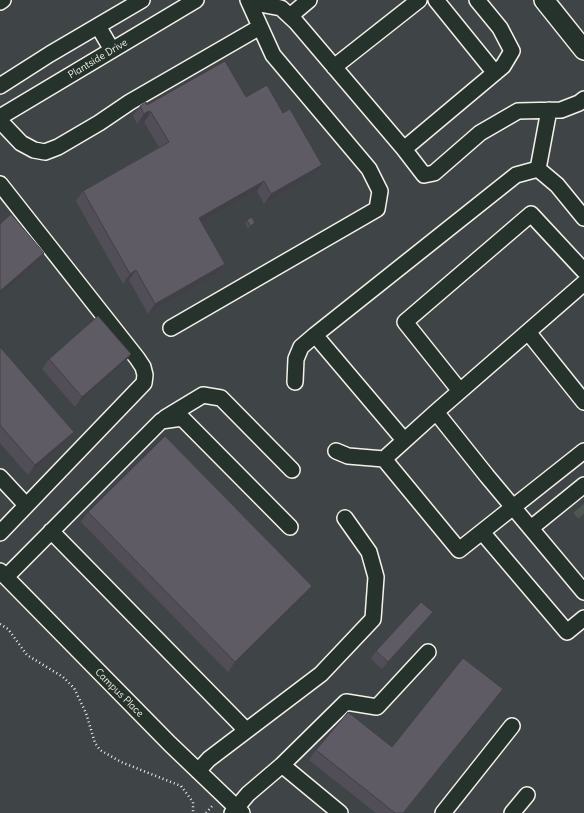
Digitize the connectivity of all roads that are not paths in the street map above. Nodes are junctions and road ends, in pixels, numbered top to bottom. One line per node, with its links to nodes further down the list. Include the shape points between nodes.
1 (2, 0): 10 (street)
2 (142, 0): 12 (street)
3 (196, 0): 14 (street, Plantside Drive)
4 (309, 0): 11 (street)
5 (419, 0): 16 (street)
6 (436, 0): 17 (street)
7 (477, 0): 17 (street, via 500,28 512,51 503,66)
8 (544, 0): 15 (main road)
9 (248, 1): 11 (street, via 281,8); 13 (street)
10 (0, 2)
11 (290, 16): 16 (street)
12 (98, 26): 14 (street); 18 (street)
13 (260, 27): 22 (street, via 58,147 45,152 21,143); 29 (street, via 273,55 370,169 380,191 377,209)
14 (112, 50): 21 (street, Plantside Drive)
15 (584, 50)
16 (334, 68): 23 (street)
17 (495, 73): 23 (street)
18 (0, 86)
19 (584, 100): 20 (street, via 561,110)
20 (549, 110): 23 (street, via 518,111 480,133 434,173 424,175); 24 (street)
21 (0, 117)
22 (0, 121)
23 (404, 149)
24 (538, 169): 26 (street, via 557,185); 31 (street, via 516,175)
25 (1, 188): 44 (street, via 137,358 145,375 144,383)
26 (584, 218)
27 (584, 271): 33 (street, via 531,214 405,322)
28 (584, 283): 30 (street)
29 (171, 328)
30 (528, 332): 33 (street); 34 (street)
31 (315, 335): 32 (street, via 301,347 296,359); 37 (street)
32 (295, 382)
33 (460, 391): 35 (street)
34 (584, 402)
35 (436, 412): 37 (street); 45 (street)
36 (161, 421): 41 (street, via 203,395 221,398); 47 (street, via 182,418); 49 (street)
37 (404, 440): 40 (street)
38 (336, 451): 40 (street, via 348,456)
39 (584, 451): 45 (street)
40 (384, 459): 50 (street, via 459,550)
41 (292, 470)
42 (0, 477): 44 (street)
43 (584, 485): 48 (street, via 575,502)
44 (26, 505): 51 (street)
45 (513, 507): 48 (street); 50 (street)
46 (344, 518): 57 (street, via 369,552 376,577 373,620 321,674)
47 (290, 527)
48 (530, 528): 53 (street)
49 (51, 531): 52 (street); 57 (street)
50 (482, 532): 54 (street, via 567,632)
51 (0, 533)
52 (3, 574): 59 (street, Campus Place)
53 (584, 592)
54 (584, 618)
55 (428, 652): 58 (street, via 377,707 346,702)
56 (512, 726): 63 (street)
57 (246, 730): 59 (street)
58 (282, 765): 61 (street, via 248,794); 62 (street)
59 (198, 771): 61 (street, Campus Place)
60 (527, 795): 64 (street)
61 (237, 811)
62 (340, 813)
63 (443, 813)
64 (512, 813)

